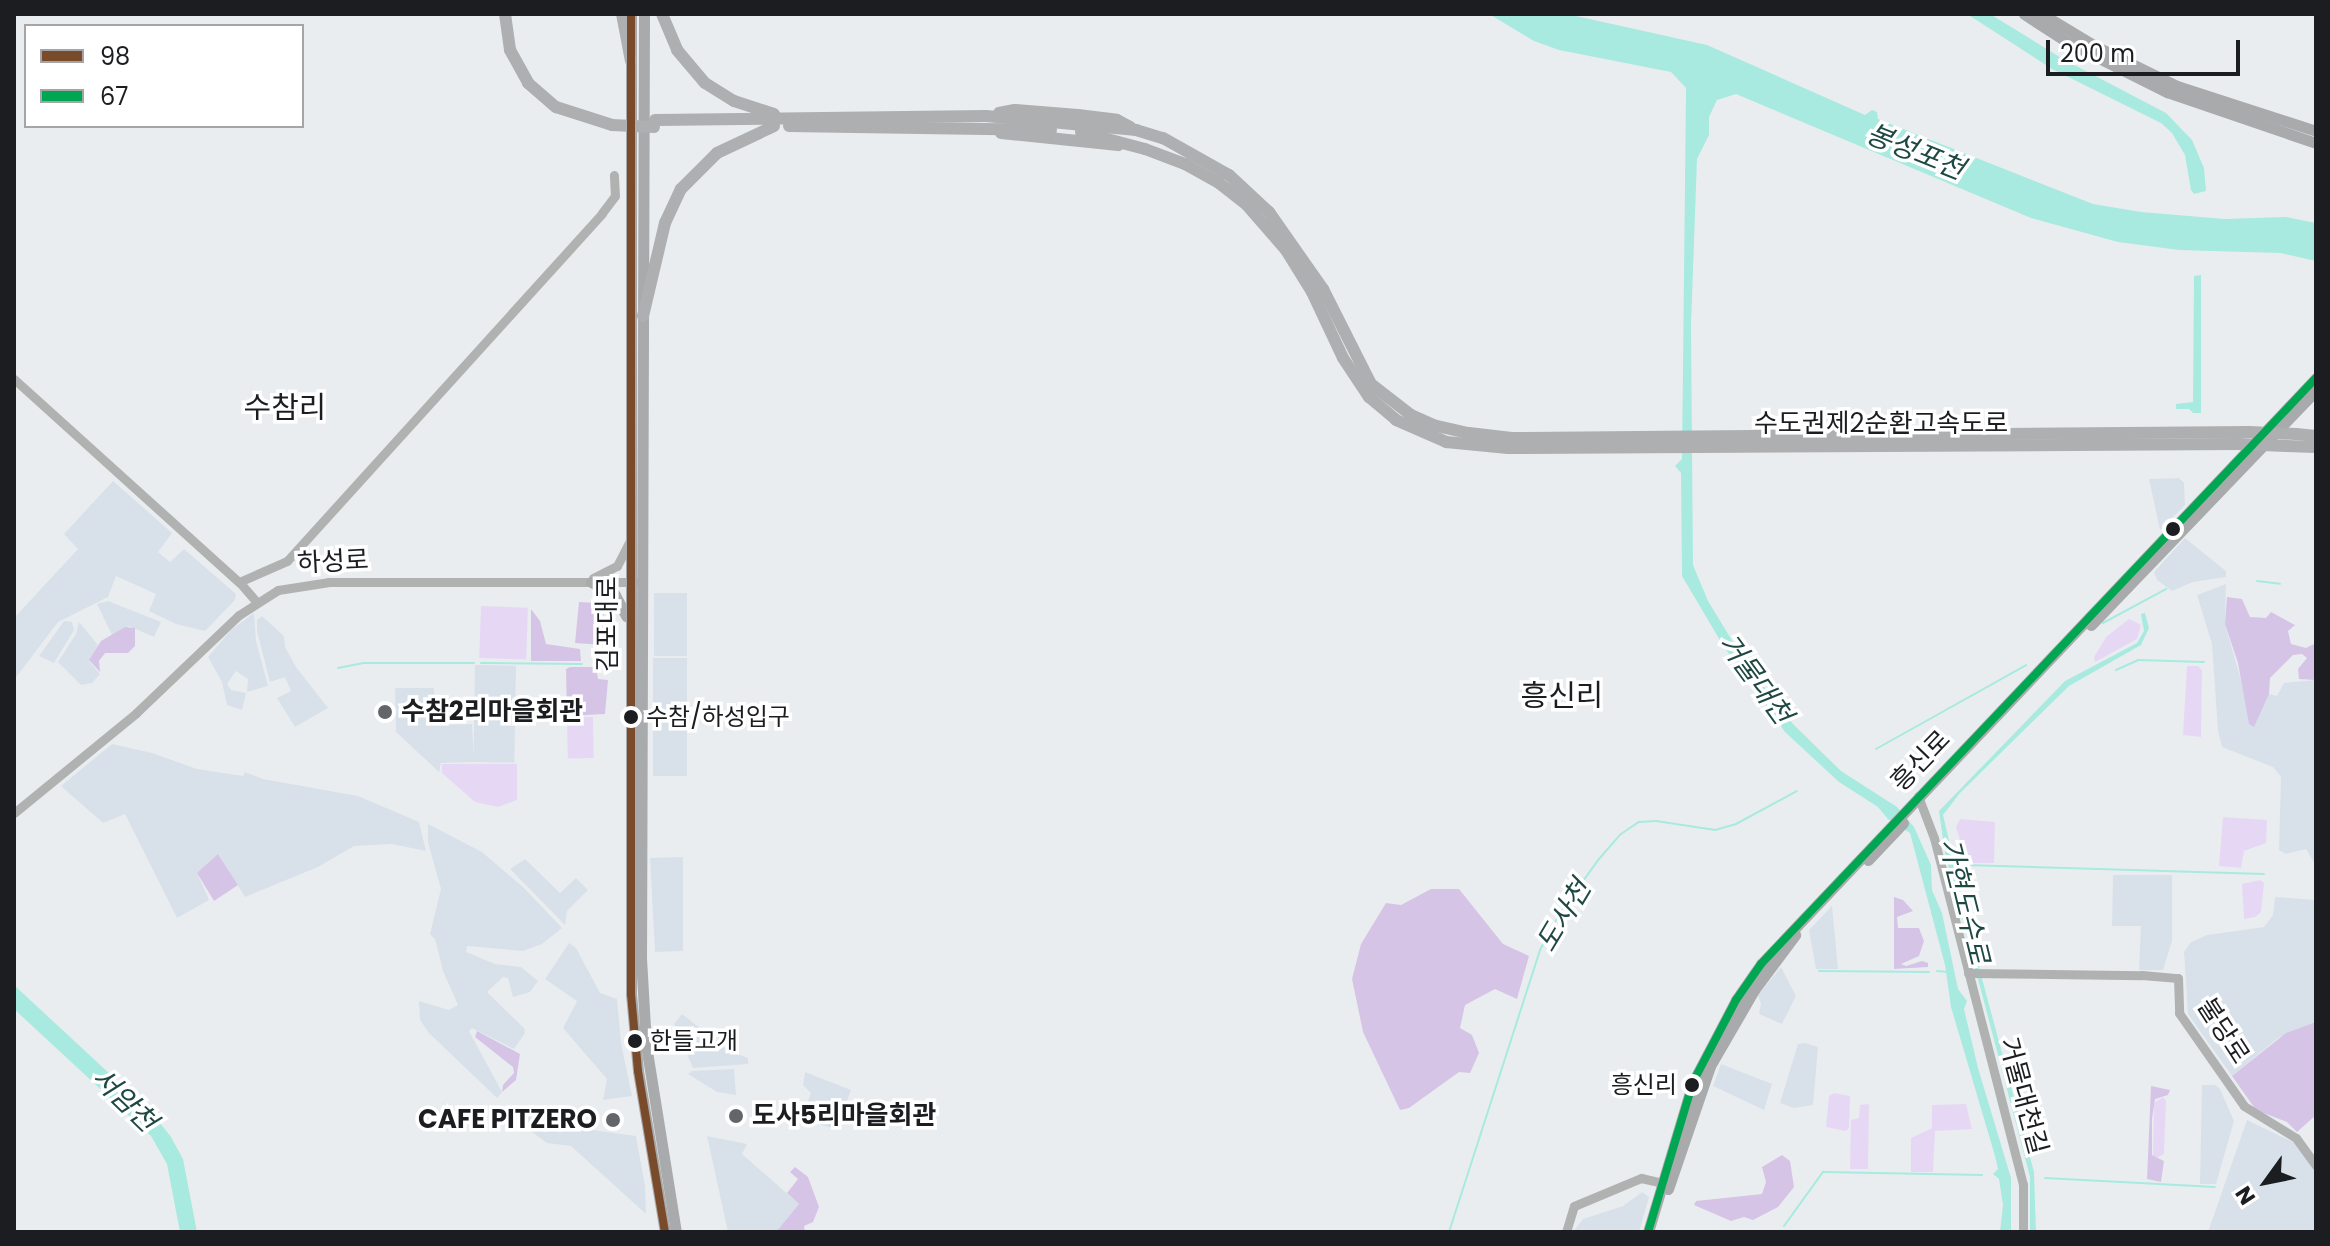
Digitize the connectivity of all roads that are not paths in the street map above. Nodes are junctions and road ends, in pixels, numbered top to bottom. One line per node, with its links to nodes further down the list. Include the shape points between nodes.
1 (505, 14): 10 (highway, via 510,50 528,83 556,107)
2 (512, 14): 10 (highway, via 518,50 542,87 569,105)
3 (622, 14): 9 (highway)
4 (631, 14): 9 (main road, 김포대로)
5 (644, 14): 16 (main road, 김포대로)
6 (662, 14): 11 (highway, via 677,50 705,83)
7 (2024, 14): 14 (main road, via 2167,92)
8 (2044, 15): 13 (main road, via 2177,86)
9 (631, 61): 25 (main road, 김포대로)
10 (613, 122): 11 (highway, bridge)
11 (780, 122): 12 (highway); 16 (highway, via 717,153 681,189 665,223)
12 (985, 122): 22 (highway, 수도권제2순환고속도로, via 1136,130 1163,138 1239,182 1310,267 1360,367 1387,400 1433,425 1512,438); 22 (highway, 수도권제2순환고속도로, via 1078,132 1129,144 1206,174 1246,204 1286,250 1343,358 1369,397 1396,420 1446,442 1483,447)
13 (2316, 131)
14 (2316, 143)
15 (614, 175): 28 (street, 하성로, via 612,201 287,561)
16 (643, 316): 27 (main road, 김포대로)
17 (2316, 378): 24 (main road, 흥신로)
18 (14, 379): 28 (street)
19 (2316, 390): 24 (main road, 흥신로)
20 (2316, 436): 21 (highway, 수도권제2순환고속도로, bridge, via 2249,432)
21 (1708, 441): 22 (highway, 수도권제2순환고속도로); 23 (highway, 수도권제2순환고속도로, bridge)
22 (1662, 442)
23 (2316, 447)
24 (2206, 498): 31 (main road, 흥신로)
25 (630, 539): 26 (street, via 617,566); 27 (main road, 김포대로)
26 (592, 580): 27 (street, 하성로); 29 (street, 하성로, via 311,579 278,586); 30 (main road, via 620,600); 32 (street, 하성로, via 329,582 278,590 255,602 136,713)
27 (636, 580): 30 (main road, 김포대로); 38 (main road, 김포대로, via 644,1018)
28 (239, 582): 29 (street)
29 (254, 599): 32 (street, 하성로, via 134,710)
30 (630, 636): 37 (main road, 김포대로, via 632,1031)
31 (1920, 799): 33 (main road, 흥신로); 34 (street)
32 (14, 810)
33 (1891, 830): 36 (main road, 흥신로, via 1776,946 1748,982 1693,1082); 41 (main road, 흥신로, via 1790,942 1735,1019 1700,1090)
34 (1968, 973): 35 (street, 불당로, via 2178,978 2179,1013 2244,1106 2296,1138); 42 (street, 거물대천길, via 2023,1185)
35 (2316, 1166)
36 (1662, 1183): 39 (street, via 1641,1178 1574,1206); 40 (main road, 흥신로)
37 (665, 1232)
38 (676, 1232)
39 (1566, 1232)
40 (1648, 1232)
41 (1655, 1232)
42 (2023, 1232)

